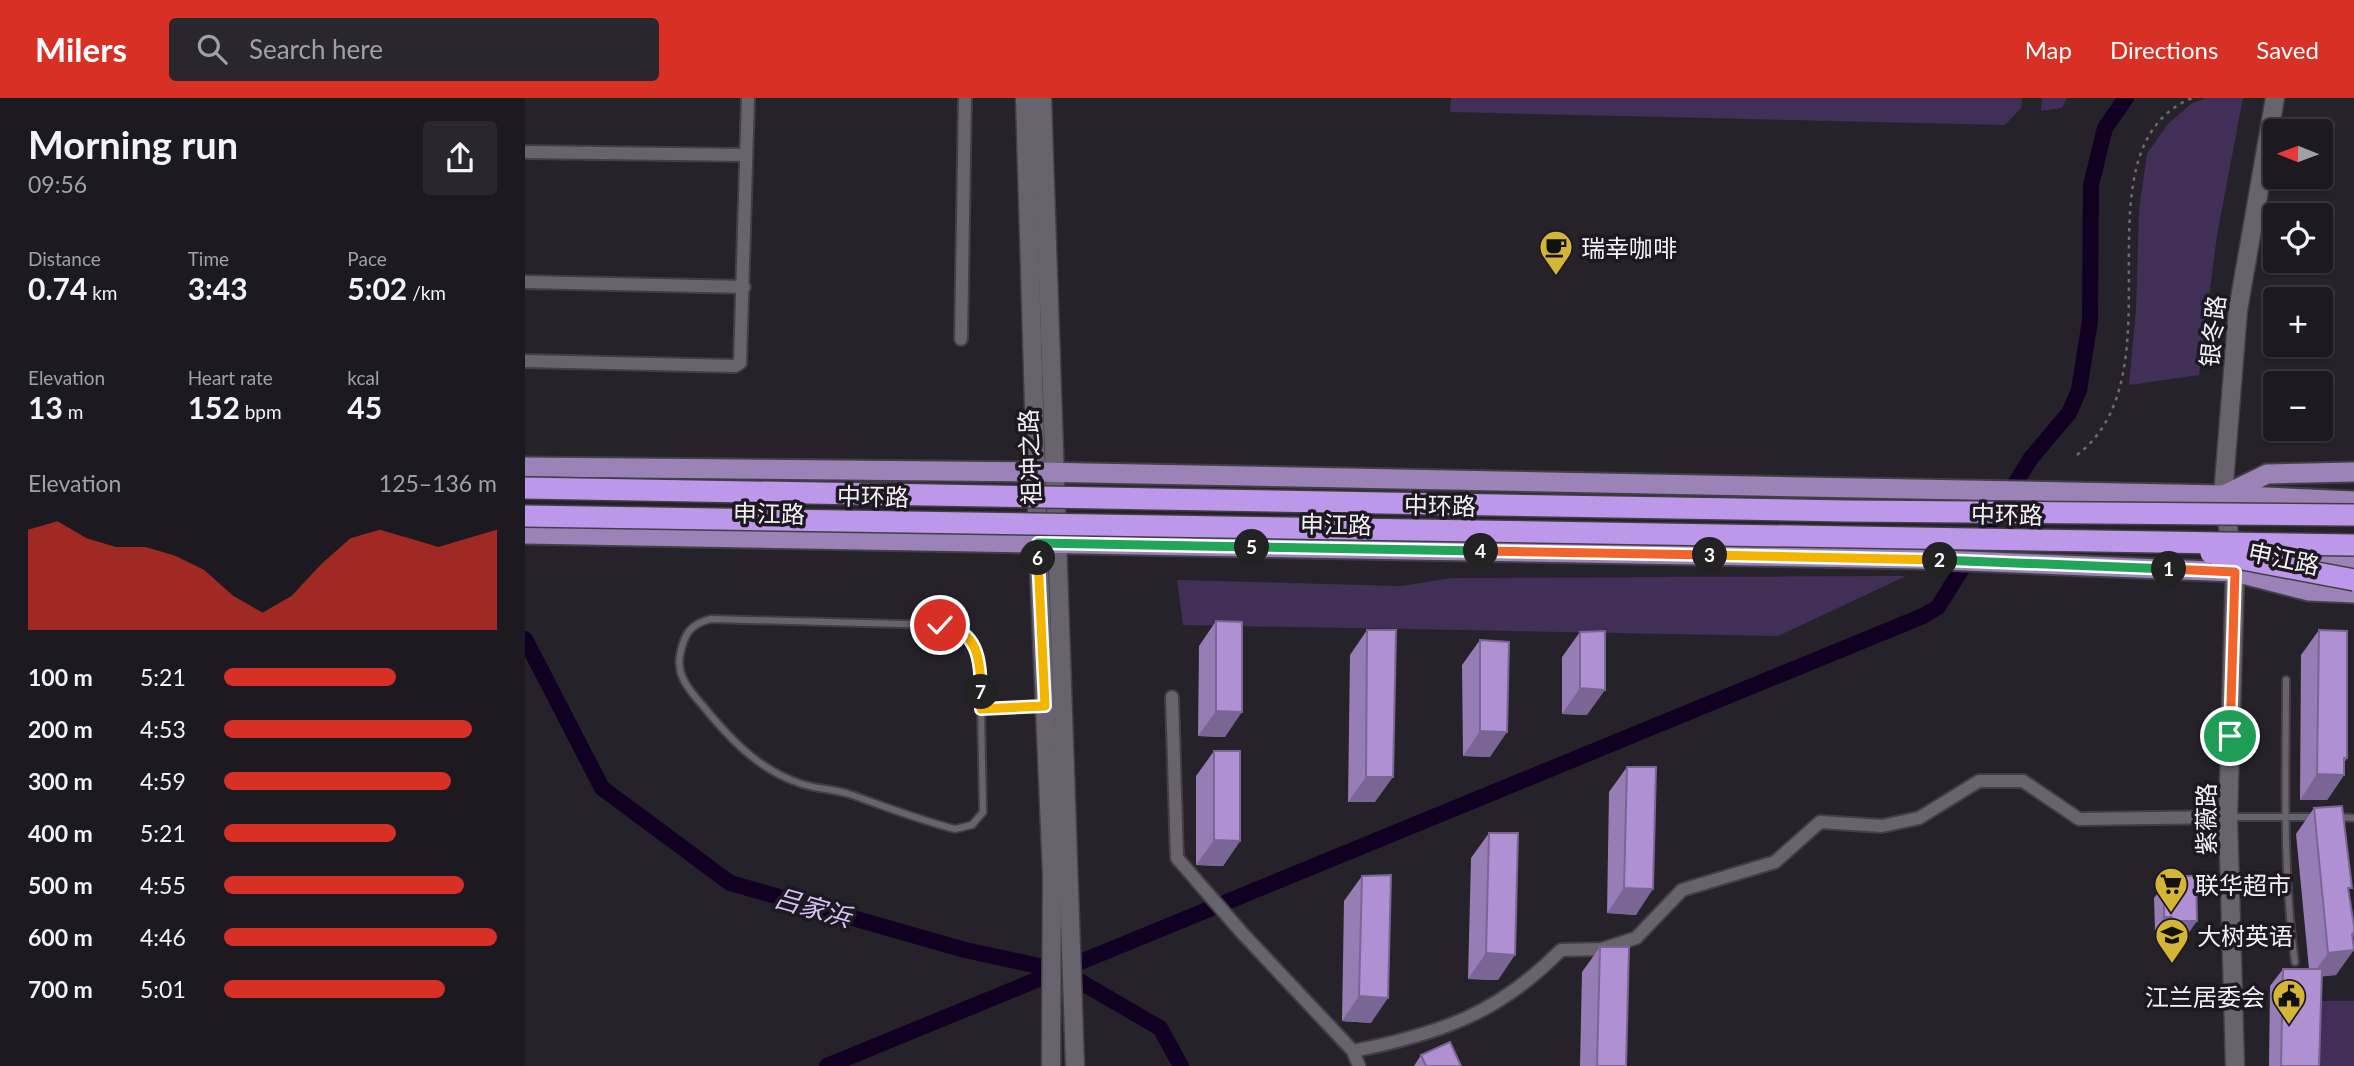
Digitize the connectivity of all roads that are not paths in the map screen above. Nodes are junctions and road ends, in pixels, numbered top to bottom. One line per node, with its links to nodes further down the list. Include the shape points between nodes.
1 (748, 98): 7 (street)
2 (965, 98): 10 (street)
3 (1025, 98): 14 (main road, 祖冲之路)
4 (1042, 98): 14 (main road, 祖冲之路)
5 (2275, 98): 16 (main road, 银冬路, via 2238,310)
6 (525, 152): 7 (street)
7 (746, 155): 9 (street)
8 (525, 282): 9 (street)
9 (744, 287): 11 (street, via 740,363 735,366)
10 (961, 339)
11 (525, 361)
12 (525, 467): 14 (main road, 申江路)
13 (2354, 472): 16 (main road, via 2267,474)
14 (1044, 473): 16 (main road, 申江路); 21 (main road, 祖冲之路)
15 (525, 488): 18 (highway, 中环路, bridge)
16 (2223, 495): 17 (main road, 申江路); 25 (main road, 银冬路)
17 (2354, 501)
18 (2354, 515)
19 (525, 516): 22 (highway, 中环路, bridge)
20 (525, 534): 21 (main road, 申江路)
21 (1047, 543): 25 (main road, 申江路, via 1917,559); 30 (main road, 祖冲之路); 35 (main road, 祖冲之路)
22 (2168, 543): 23 (highway, 中环路, bridge); 26 (highway, bridge)
23 (2354, 545)
24 (2354, 565): 25 (main road)
25 (2235, 572): 27 (main road, 申江路, via 2309,591); 32 (main road, 紫薇路)
26 (2354, 580)
27 (2354, 593)
28 (2286, 680): 33 (lane)
29 (1172, 697): 37 (street, via 1177,858)
30 (1045, 706): 31 (lane); 35 (main road, 祖冲之路)
31 (981, 709): 31 (lane, via 980,658 966,634 950,626 711,619 695,623 686,633 678,664 684,684 725,733 771,770 804,785 826,786 955,829 972,825 983,811)
32 (2228, 817): 33 (lane); 37 (street, via 2079,819 2023,781 1979,780 1919,818 1882,826 1820,822 1775,862 1682,890 1636,938 1602,949 1561,950 1534,978 1483,1012 1415,1039); 41 (main road, 紫薇路)
33 (2285, 817): 34 (lane); 36 (lane)
34 (2354, 818)
35 (1060, 877): 38 (main road, 祖冲之路); 39 (main road, 祖冲之路)
36 (2295, 962)
37 (1353, 1051): 40 (street)
38 (1051, 1061)
39 (1074, 1063)
40 (1359, 1066)
41 (2235, 1066)

